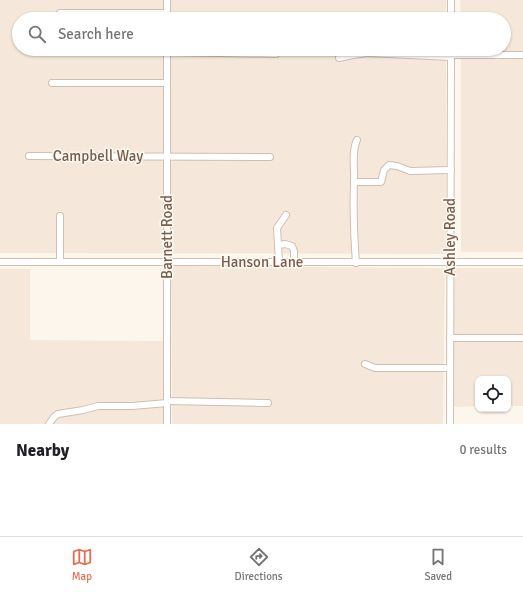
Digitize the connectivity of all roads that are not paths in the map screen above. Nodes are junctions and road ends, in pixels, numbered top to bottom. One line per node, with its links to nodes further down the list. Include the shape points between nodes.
1 (167, 0): 3 (street)
2 (451, 0): 4 (street)
3 (167, 12)
4 (451, 12)
5 (511, 55): 6 (street)
6 (523, 55)
7 (167, 56): 12 (street, Barnett Road)
8 (349, 56): 10 (street)
9 (451, 56): 17 (street, Ashley Road)
10 (340, 58)
11 (52, 83): 12 (street)
12 (167, 83): 15 (street, Barnett Road)
13 (357, 140): 18 (street, via 354,151)
14 (29, 156): 15 (street, Campbell Way)
15 (167, 156): 16 (street, Campbell Way); 24 (street, Barnett Road)
16 (270, 157)
17 (451, 170): 18 (street, via 410,171 390,166 384,170 381,182); 29 (street, Ashley Road)
18 (354, 182): 28 (street)
19 (286, 215): 21 (street, via 277,228)
20 (60, 216): 23 (street)
21 (279, 245): 25 (street); 26 (street, via 292,246)
22 (0, 262): 23 (street, Hanson Lane)
23 (60, 262): 24 (street, Hanson Lane)
24 (167, 262): 25 (street, Hanson Lane); 34 (street, Barnett Road)
25 (279, 262): 26 (street, Hanson Lane)
26 (294, 262): 28 (street, Hanson Lane)
27 (523, 262): 29 (street, Hanson Lane)
28 (356, 263): 29 (street, Hanson Lane)
29 (450, 263): 30 (street, Ashley Road)
30 (450, 338): 31 (street); 33 (street, Ashley Road)
31 (523, 338)
32 (365, 364): 33 (street, via 375,368)
33 (450, 368): 38 (street, Ashley Road)
34 (167, 402): 35 (street); 36 (street, via 98,406 58,414); 37 (street, Barnett Road)
35 (268, 403)
36 (49, 424)
37 (167, 424)
38 (450, 424)

